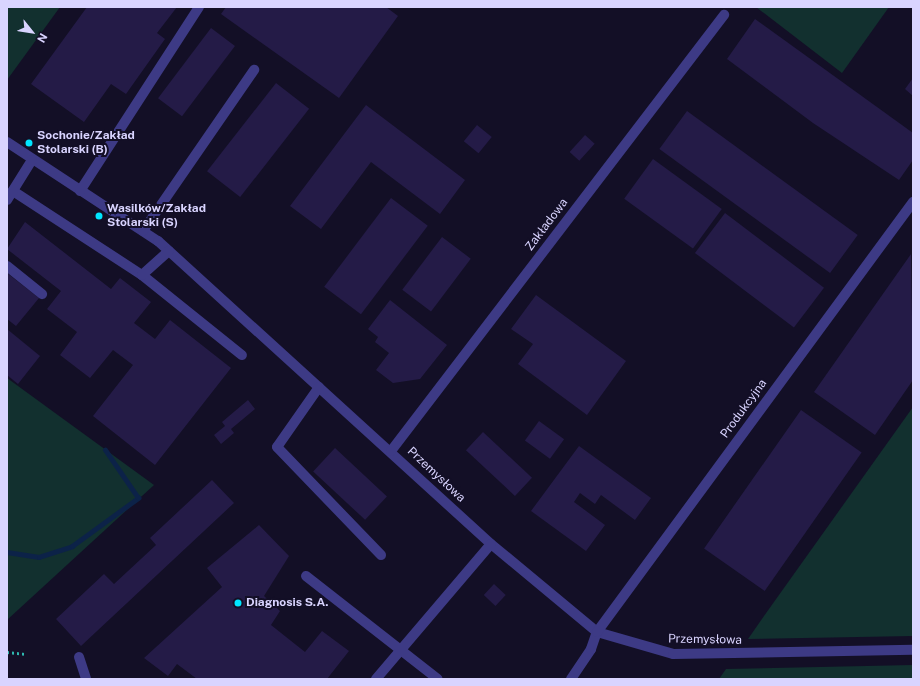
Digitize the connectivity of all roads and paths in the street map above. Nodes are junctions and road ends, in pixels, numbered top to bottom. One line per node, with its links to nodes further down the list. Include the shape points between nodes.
1 (199, 7): 6 (street)
2 (724, 15): 17 (street, Zakładowa)
3 (254, 70): 10 (street)
4 (7, 142): 5 (street, Przemysłowa)
5 (32, 160): 6 (street, Przemysłowa); 7 (street)
6 (80, 190): 10 (street, Przemysłowa)
7 (13, 191): 8 (street); 13 (street)
8 (7, 200)
9 (913, 202): 21 (street, Produkcyjna)
10 (143, 231): 11 (street, Przemysłowa)
11 (169, 251): 13 (street); 16 (street, Przemysłowa)
12 (7, 266): 14 (street)
13 (142, 276): 15 (street)
14 (42, 294)
15 (242, 355)
16 (319, 387): 17 (street, Przemysłowa); 19 (street, via 277,446)
17 (391, 451): 18 (street, Przemysłowa)
18 (492, 544): 21 (street, Przemysłowa, via 568,612); 22 (street)
19 (381, 555)
20 (306, 576): 22 (street)
21 (597, 632): 23 (street, Przemysłowa, via 673,654); 30 (street, Produkcyjna, via 591,649)
22 (402, 650): 28 (street); 29 (street)
23 (913, 650)
24 (7, 652): 25 (path)
25 (25, 654)
26 (80, 657): 27 (street)
27 (86, 679)
28 (376, 679)
29 (438, 679)
30 (571, 679)

